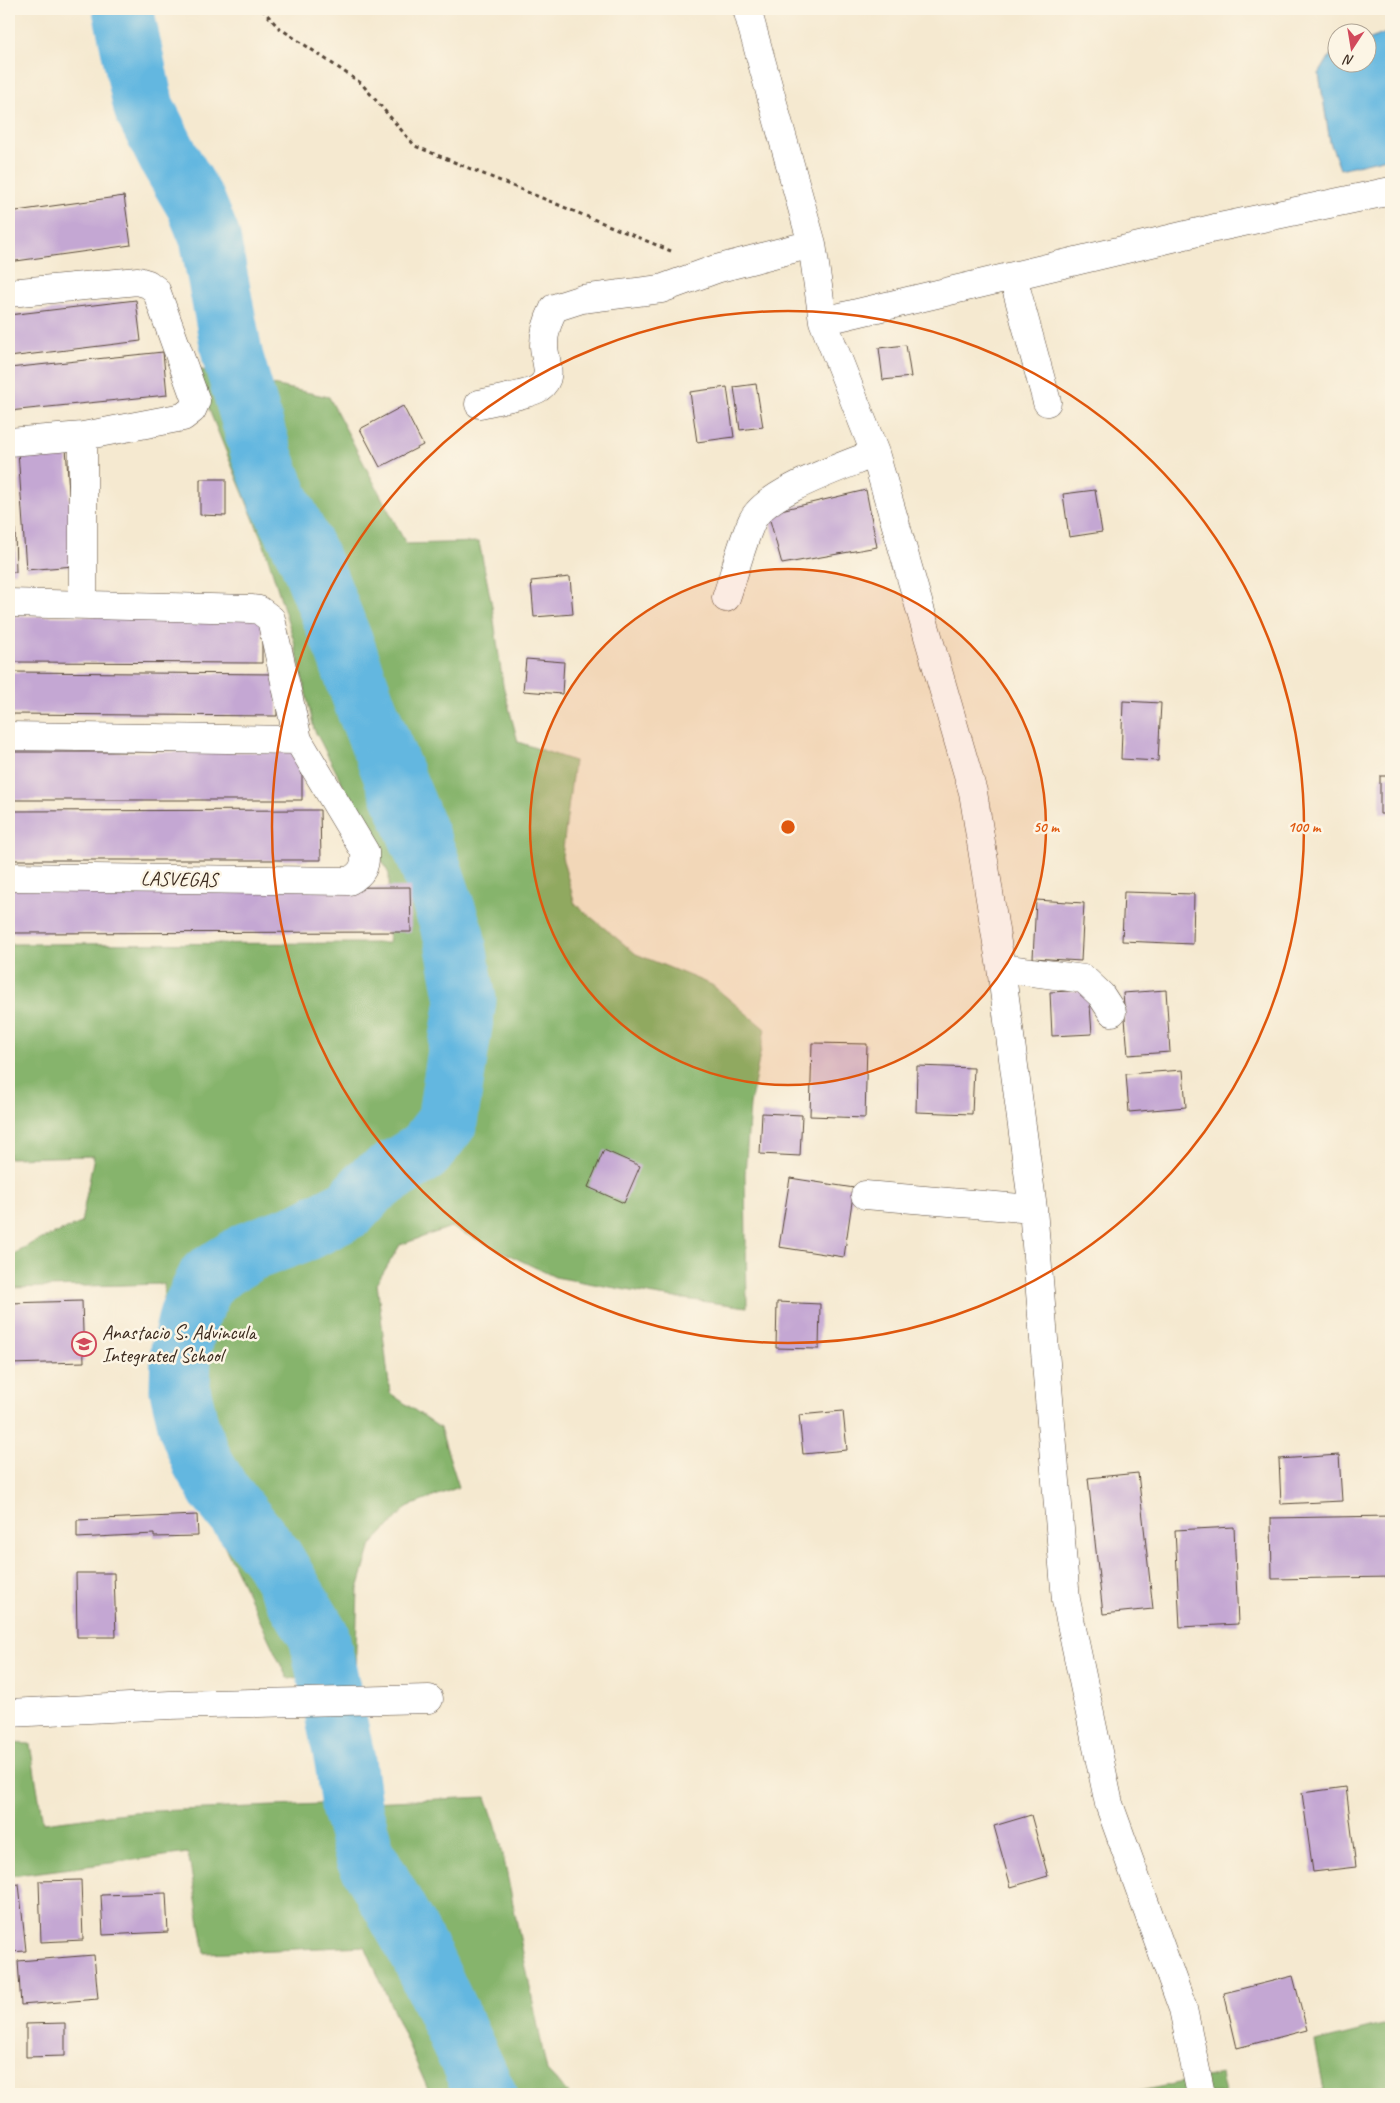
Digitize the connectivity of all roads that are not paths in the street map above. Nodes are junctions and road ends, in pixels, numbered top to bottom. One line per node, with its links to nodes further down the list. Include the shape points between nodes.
1 (747, 9): 3 (street)
2 (1391, 191): 4 (street, via 1215,228)
3 (812, 244): 6 (street); 8 (street, via 716,269 661,289 582,299 554,308 546,325 546,381 538,389)
4 (1013, 277): 6 (street); 7 (street)
5 (9, 294): 9 (street, via 127,282 148,284 156,290 195,406 183,417)
6 (823, 321): 11 (street)
7 (1047, 402)
8 (479, 404)
9 (83, 436): 10 (street); 14 (street)
10 (9, 442)
11 (876, 453): 12 (street, via 764,504 753,519); 18 (street, via 973,792)
12 (726, 598)
13 (9, 603): 14 (street)
14 (83, 604): 16 (street, via 251,609 266,614 271,619)
15 (9, 736): 16 (street)
16 (298, 740): 17 (street, LASVEGAS, via 365,852 366,864 359,875 349,881)
17 (9, 877)
18 (1001, 968): 19 (street, via 1084,979 1101,995); 21 (street)
19 (1112, 1012)
20 (865, 1195): 21 (street)
21 (1032, 1209): 24 (street, via 1066,1600 1110,1804 1183,2009)
22 (429, 1699): 23 (street, via 261,1702)
23 (9, 1713)
24 (1201, 2094)

